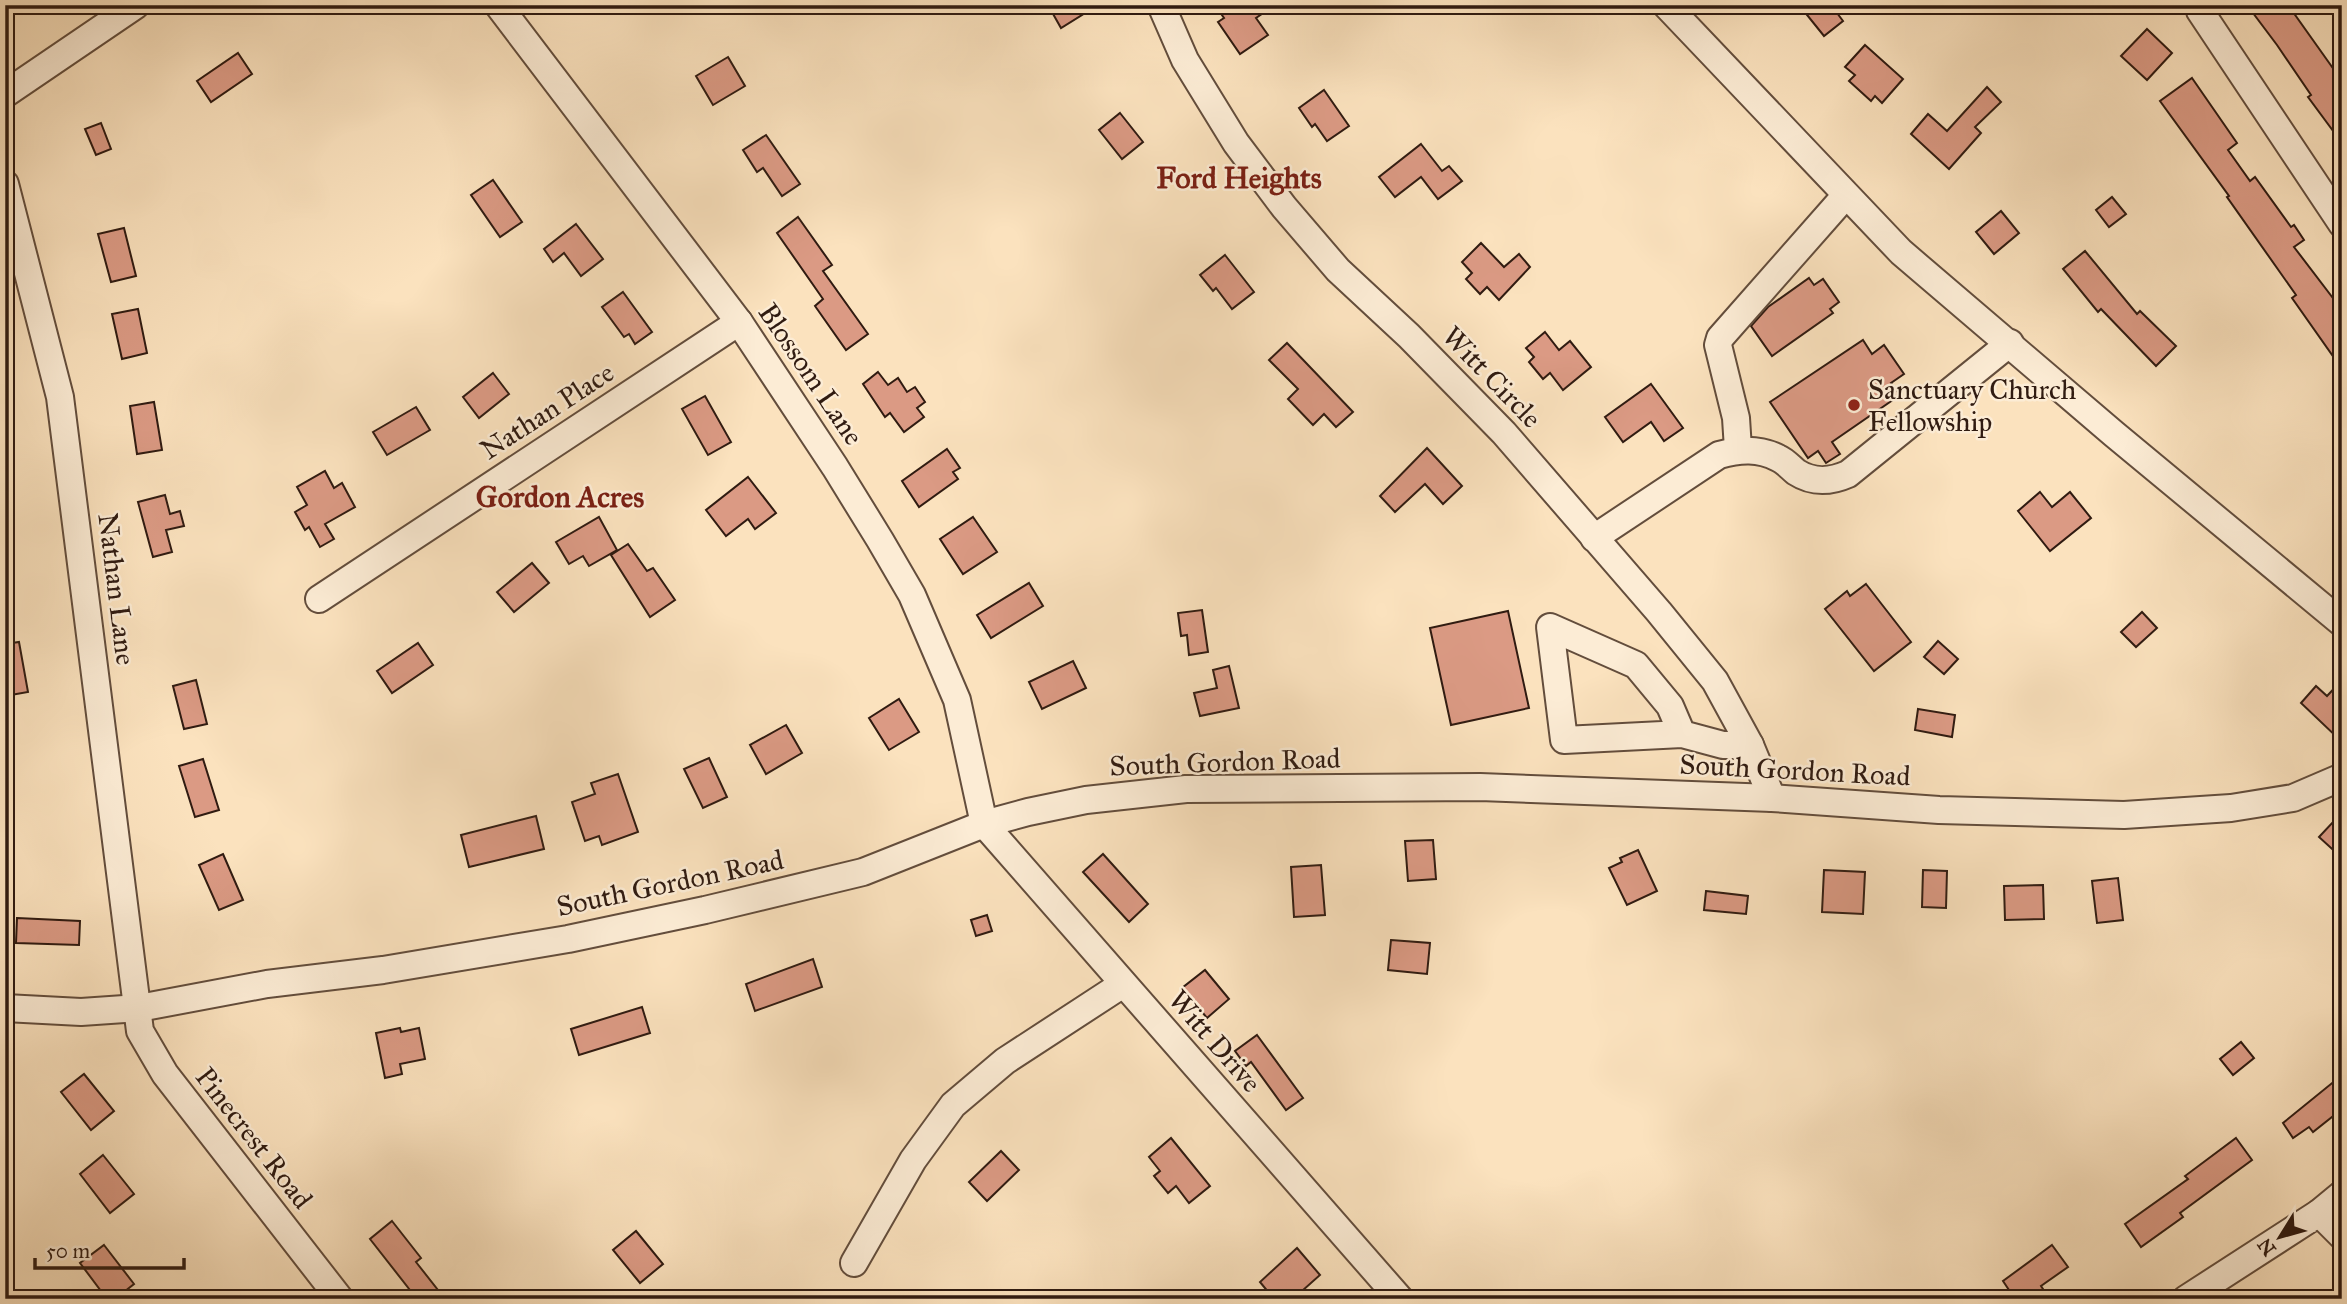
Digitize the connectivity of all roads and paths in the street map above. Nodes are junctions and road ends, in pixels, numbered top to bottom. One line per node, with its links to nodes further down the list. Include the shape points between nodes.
1 (136, 5): 6 (street)
2 (498, 5): 10 (street, Blossom Lane)
3 (1161, 5): 13 (street, Witt Circle, via 1192,72 1236,143 1284,207 1338,270 1504,433)
4 (1666, 5): 8 (street)
5 (2199, 5): 9 (street)
6 (5, 94)
7 (5, 184): 22 (street, Nathan Lane, via 60,397)
8 (1846, 195): 11 (street, via 1901,251); 12 (street, via 1720,338)
9 (2342, 225)
10 (739, 323): 14 (street, Nathan Place); 20 (street, Blossom Lane, via 835,467 912,595 957,701)
11 (2010, 343): 12 (street, via 1848,474 1810,479 1780,458); 15 (street)
12 (1738, 449): 13 (street, via 1719,455)
13 (1594, 538): 17 (street, Witt Circle, via 1715,681)
14 (319, 599)
15 (2342, 622)
16 (1682, 734): 16 (street, via 1564,740 1549,627 1636,665 1670,706); 17 (street, via 1723,745)
17 (1750, 745): 19 (street, Witt Circle)
18 (2342, 777): 19 (street, South Gordon Road, via 2292,798 2231,808 2124,815 1939,810)
19 (1772, 797): 20 (street, South Gordon Road, via 1480,788 1186,789 1086,800)
20 (984, 824): 21 (street, Witt Drive); 22 (street, South Gordon Road, via 863,872 691,913 542,943)
21 (1123, 984): 27 (street, via 1005,1061 953,1105 913,1160); 29 (street, Witt Drive)
22 (139, 1007): 23 (street, South Gordon Road, via 81,1012); 28 (street, Pinecrest Road, via 140,1031 164,1074)
23 (5, 1008)
24 (2342, 1194): 25 (street)
25 (2319, 1213): 26 (street); 30 (street)
26 (2342, 1236)
27 (854, 1263)
28 (340, 1299)
29 (1400, 1299)
30 (2186, 1299)

